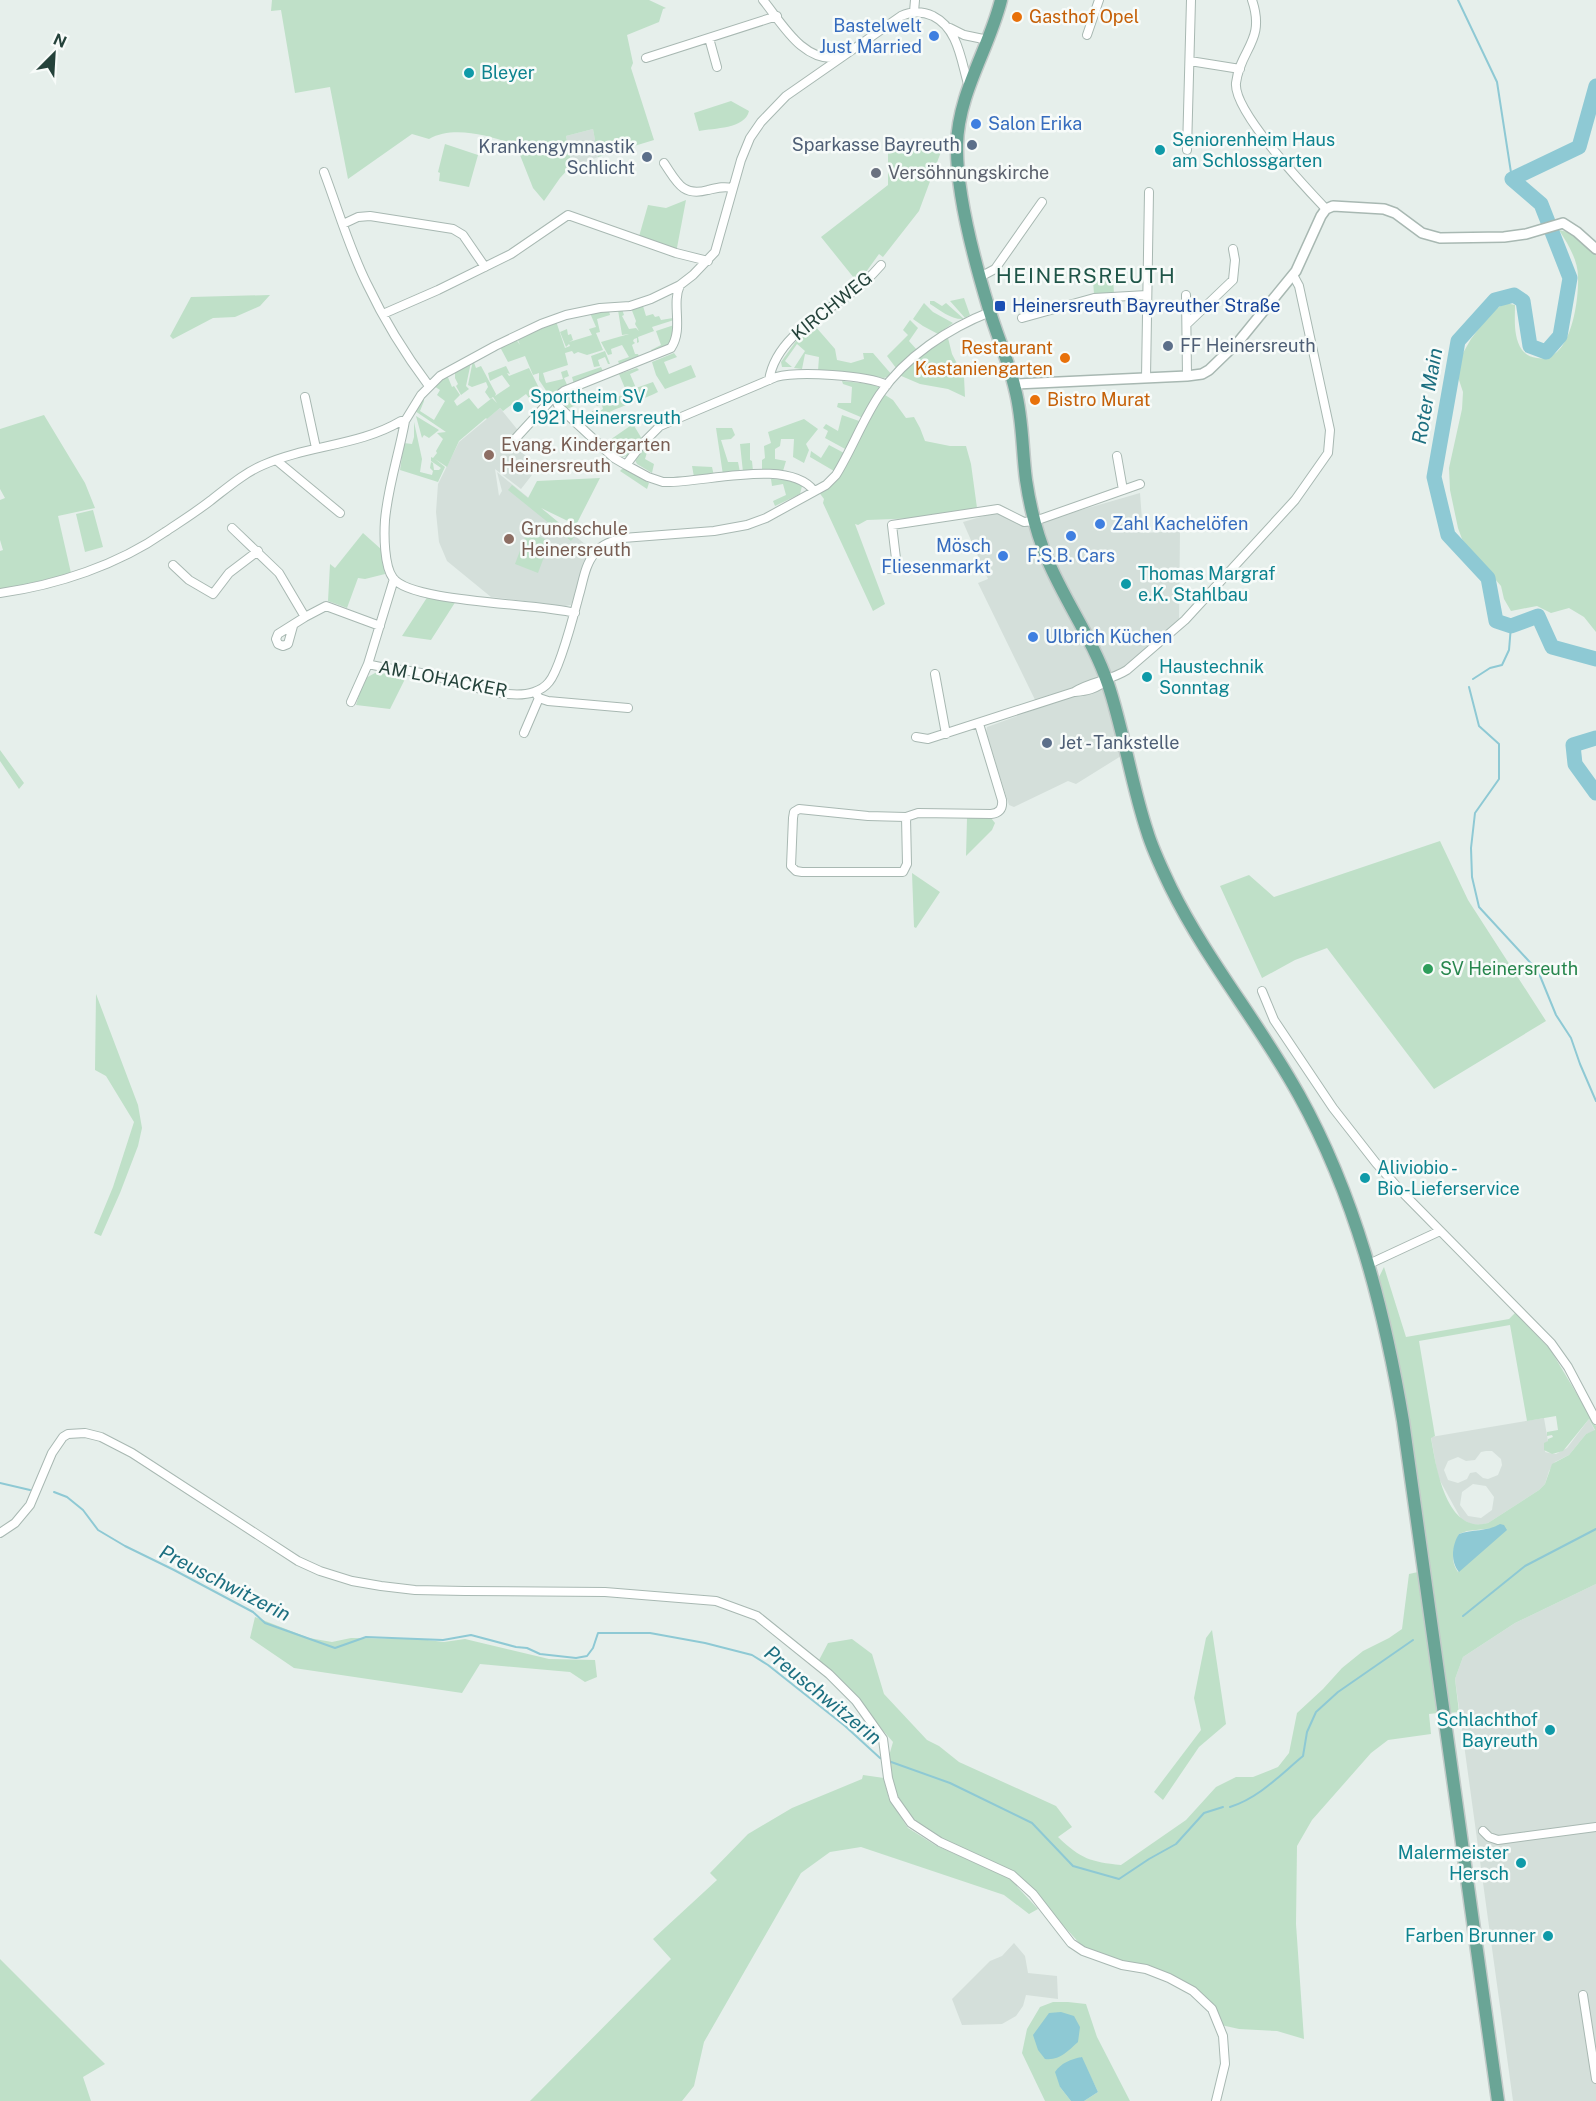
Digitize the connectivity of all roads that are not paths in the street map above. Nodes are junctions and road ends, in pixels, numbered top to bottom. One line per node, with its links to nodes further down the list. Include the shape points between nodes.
1 (763, 0): 8 (street)
2 (915, 0): 7 (street)
3 (1001, 0): 12 (main road)
4 (1099, 0): 10 (street)
5 (1191, 0): 15 (street)
6 (1252, 0): 17 (street, via 1257,32)
7 (914, 12): 9 (street, via 929,14); 14 (street, via 901,16)
8 (777, 16): 11 (street); 14 (street, via 790,36 805,48 827,58)
9 (948, 27): 12 (street); 18 (street)
10 (1087, 35)
11 (709, 38): 13 (street); 16 (street)
12 (988, 40): 18 (main road)
13 (646, 58)
14 (840, 58): 22 (street, via 786,96 768,114 745,148)
15 (1190, 61): 17 (street); 19 (street)
16 (717, 67)
17 (1240, 69): 25 (street, via 1236,85 1244,108 1287,168)
18 (969, 87): 33 (main road, via 960,112 957,150)
19 (1187, 150)
20 (664, 163): 22 (street, via 688,192)
21 (324, 172): 26 (street)
22 (732, 188): 29 (street)
23 (1149, 192): 35 (street)
24 (1042, 201): 33 (street, via 995,269)
25 (1326, 209): 28 (street, via 1337,205 1384,209 1422,233 1440,238 1504,237 1563,223); 32 (street)
26 (343, 224): 31 (street, via 370,216 453,229 463,235); 38 (street)
27 (1233, 249): 40 (street, via 1233,280)
28 (1596, 249)
29 (708, 261): 31 (street, via 568,215); 34 (street)
30 (881, 265): 43 (street, KIRCHWEG, via 858,289 790,339 776,358)
31 (485, 267): 38 (street)
32 (1293, 274): 41 (street, via 1225,357 1205,372); 72 (street, via 1322,386 1330,430 1328,453 1295,500 1185,620 1127,670)
33 (980, 277): 37 (main road)
34 (680, 285): 46 (street, via 639,303 584,311 541,324 447,371); 48 (street, via 676,295 678,333 671,348 564,391)
35 (1147, 295): 39 (street, via 1094,298); 42 (street)
36 (1186, 295): 40 (street)
37 (990, 312): 44 (main road); 45 (street, via 932,344)
38 (383, 314): 46 (street)
39 (1022, 318)
40 (1187, 324): 41 (street)
41 (1187, 376): 42 (street)
42 (1146, 378): 44 (street)
43 (769, 380): 45 (street, via 804,374); 54 (street, via 660,426)
44 (1014, 384): 59 (main road)
45 (887, 385): 57 (street, via 836,475)
46 (429, 386): 49 (street)
47 (305, 397): 51 (street)
48 (558, 397): 50 (street); 54 (street, via 560,407)
49 (405, 422): 51 (street, via 361,439); 64 (street, via 386,520 386,550)
50 (514, 439)
51 (316, 448): 53 (street)
52 (1117, 456): 56 (street)
53 (276, 460): 58 (street); 65 (street, via 249,472 162,534 107,564)
54 (626, 465): 57 (street, via 663,482 771,474 800,480)
55 (1140, 484): 56 (street)
56 (1123, 490): 59 (street)
57 (814, 491): 66 (street, via 747,525 611,541 591,558)
58 (340, 513)
59 (1035, 521): 63 (street, via 1024,522 999,509 892,525 897,567); 72 (main road, via 1048,561)
60 (232, 528): 61 (street)
61 (258, 551): 62 (street, via 229,573 213,594); 67 (street, via 283,578)
62 (172, 565)
63 (889, 569)
64 (394, 579): 66 (street, via 441,597); 69 (street)
65 (0, 593)
66 (575, 613): 73 (street, via 552,677)
67 (305, 616): 68 (street); 69 (street, via 327,606)
68 (293, 626)
69 (380, 626): 70 (street)
70 (368, 664): 73 (street, AM LOHACKER, via 442,677 490,691); 74 (street)
71 (935, 674): 78 (street)
72 (1106, 680): 76 (street, via 1088,691 1074,692); 83 (main road, via 1143,820 1158,860 1176,899 1313,1121 1344,1191)
73 (537, 695): 75 (street, AM LOHACKER, via 549,701); 77 (street)
74 (351, 702)
75 (628, 708)
76 (979, 724): 78 (street); 80 (street, via 1002,800 1000,809 991,814 918,813)
77 (524, 733)
78 (946, 734): 79 (street, via 928,739)
79 (916, 737)
80 (906, 817): 80 (street, via 799,809 793,818 791,866 802,872 903,872 907,864)
81 (1262, 992): 82 (street, via 1274,1020 1344,1124 1388,1178)
82 (1440, 1231): 83 (street); 84 (street, via 1551,1343)
83 (1369, 1264): 91 (main road, via 1403,1420)
84 (1596, 1420)
85 (0, 1533): 90 (street, via 30,1505 58,1443 68,1434 85,1433 132,1453 298,1561 352,1581 415,1590 605,1592 716,1601 757,1616 856,1701 883,1739 894,1798 911,1823 940,1842 1012,1875 1071,1943 1083,1951 1169,1977 1193,1991 1212,2009 1223,2036 1225,2064)
86 (1596, 1827): 87 (street, via 1498,1840)
87 (1484, 1831)
88 (1583, 1995): 89 (street)
89 (1596, 2079)
90 (1216, 2101)
91 (1498, 2101)

